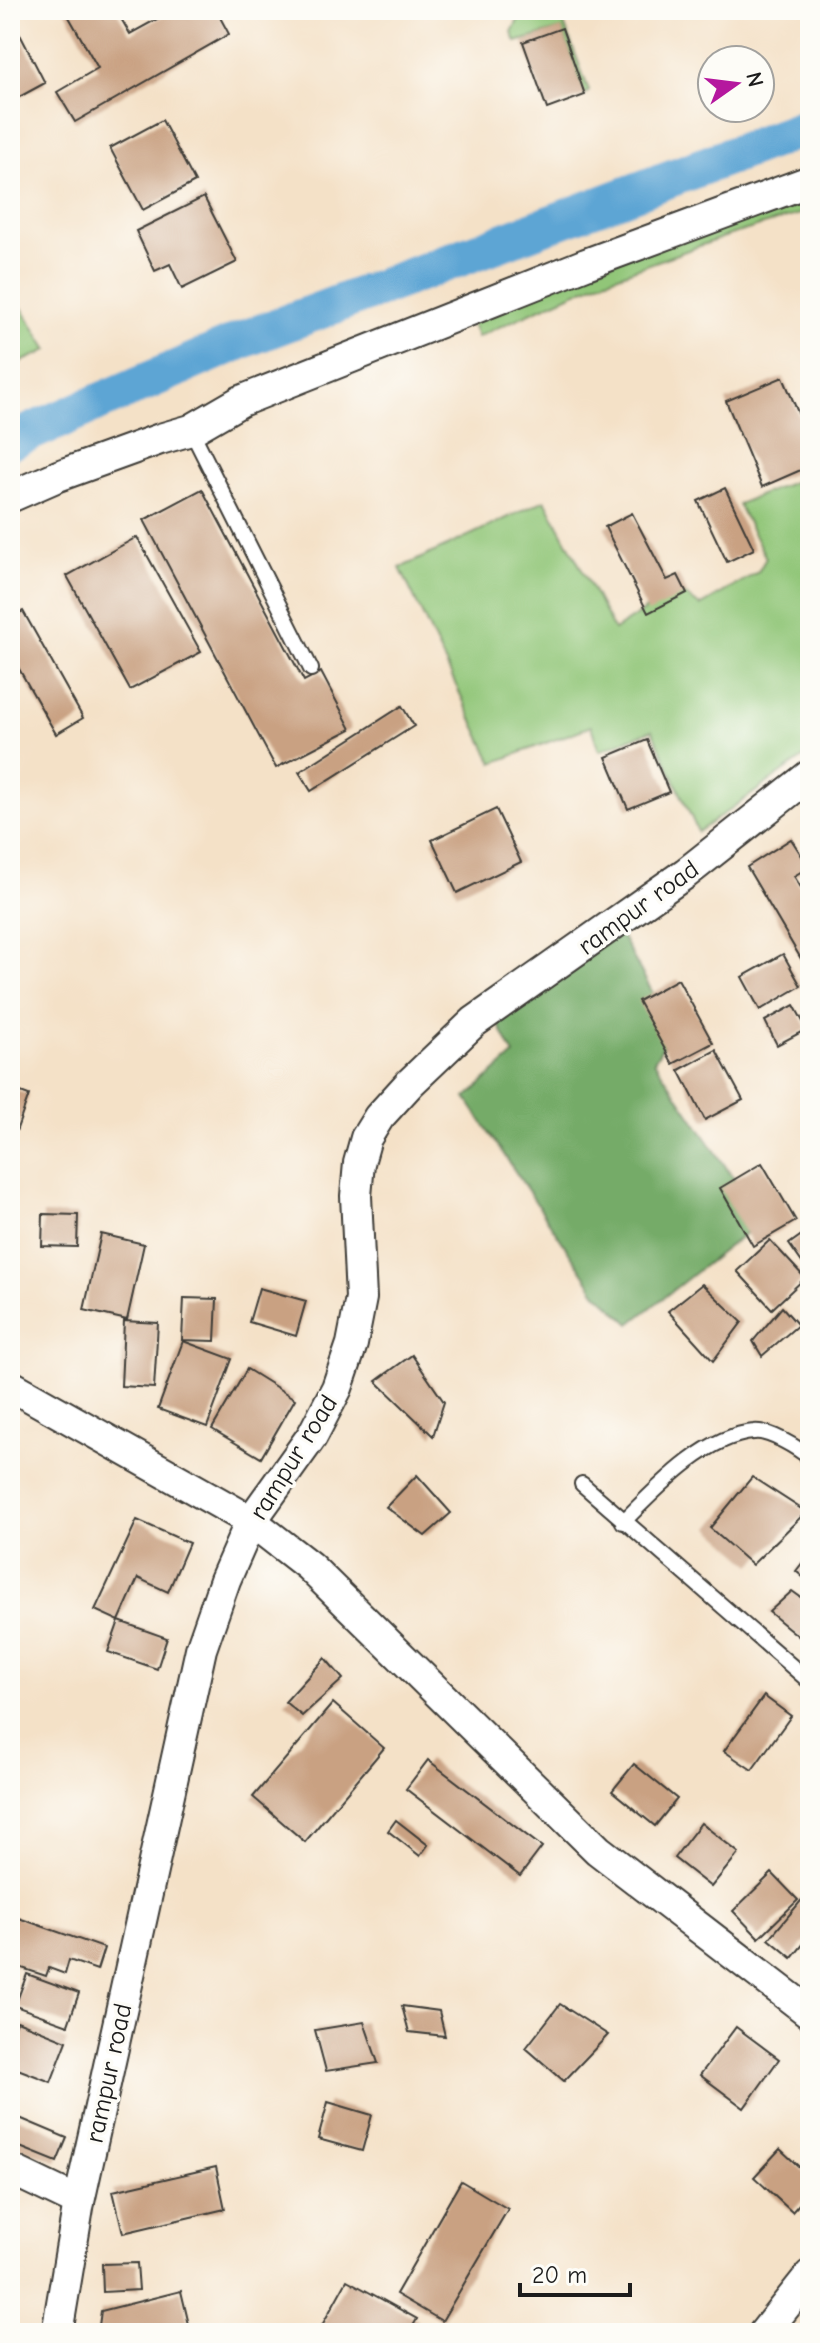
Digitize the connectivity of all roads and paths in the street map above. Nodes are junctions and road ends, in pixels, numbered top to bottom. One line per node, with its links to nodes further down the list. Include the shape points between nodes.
1 (810, 181): 2 (street, via 241,401)
2 (191, 430): 3 (street); 4 (lane)
3 (10, 497)
4 (311, 669)
5 (810, 775): 9 (street, rampur road, via 686,873 474,1022 379,1117 359,1163 361,1298 352,1344 312,1436)
6 (10, 1385): 9 (street)
7 (810, 1458): 10 (lane, via 796,1446 756,1431 713,1444)
8 (582, 1484): 10 (lane)
9 (251, 1521): 12 (street, via 309,1566 598,1850); 14 (street, rampur road, via 201,1649)
10 (623, 1522): 11 (lane)
11 (810, 1682)
12 (810, 2013)
13 (10, 2169): 14 (street)
14 (79, 2202): 16 (street, rampur road)
15 (810, 2275): 17 (street)
16 (57, 2333)
17 (764, 2333)

